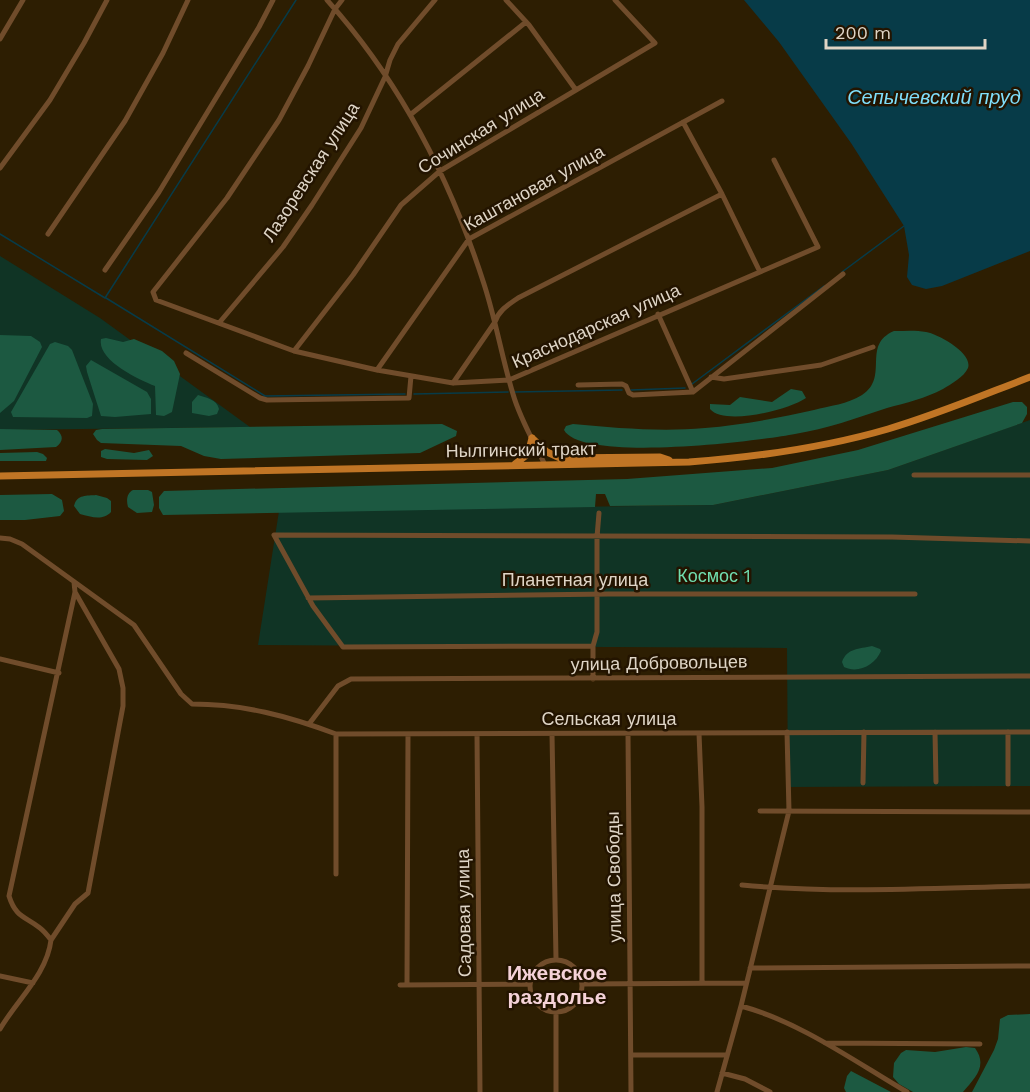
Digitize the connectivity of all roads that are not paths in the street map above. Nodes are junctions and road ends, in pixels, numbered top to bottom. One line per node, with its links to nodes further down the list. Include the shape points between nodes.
1 (23, 0): 12 (street)
2 (107, 0): 19 (street, via 50,100)
3 (188, 0): 22 (street, via 125,121)
4 (273, 0): 24 (street, via 165,183)
5 (327, 0): 10 (street)
6 (342, 0): 10 (street)
7 (435, 0): 13 (street, Лазоревская улица, via 398,44)
8 (506, 0): 11 (street)
9 (615, 0): 14 (street, Сочинская улица, via 655,43)
10 (335, 9): 13 (street); 29 (street, Краснодарская улица, via 279,120 227,198 153,292 156,300)
11 (526, 22): 14 (street); 16 (street)
12 (0, 39)
13 (386, 77): 16 (street); 29 (street, Лазоревская улица, via 361,128 312,205 283,247)
14 (576, 90): 20 (street, Сочинская улица)
15 (722, 101): 17 (street, Каштановая улица)
16 (411, 116): 20 (street)
17 (683, 122): 21 (street); 23 (street, Каштановая улица)
18 (774, 160): 25 (street, Краснодарская улица, via 818,247)
19 (0, 168)
20 (440, 171): 23 (street); 31 (street, Сочинская улица, via 401,205)
21 (722, 194): 25 (street); 28 (street, via 518,298 498,314)
22 (48, 234)
23 (468, 239): 28 (street); 33 (street, Каштановая улица)
24 (105, 270)
25 (760, 272): 27 (street, Краснодарская улица)
26 (843, 274): 35 (street)
27 (658, 314): 37 (street, Краснодарская улица); 40 (street)
28 (495, 322): 37 (street); 38 (street)
29 (219, 324): 31 (street, Краснодарская улица)
30 (873, 347): 35 (street, via 821,364 724,379)
31 (294, 351): 33 (street, Краснодарская улица)
32 (186, 353): 34 (street, via 267,400 409,398)
33 (377, 370): 34 (street, Краснодарская улица)
34 (411, 376): 38 (street, Краснодарская улица)
35 (711, 377): 40 (street)
36 (1030, 377): 42 (main road, Нылгинский тракт, via 889,429 838,442 783,453)
37 (509, 380): 38 (street, Краснодарская улица); 41 (street)
38 (453, 383)
39 (578, 385): 40 (street, via 622,384 633,396)
40 (693, 392)
41 (532, 438): 42 (main road, via 560,458 660,457); 43 (main road, via 528,454); 44 (street)
42 (676, 462): 44 (main road, Нылгинский тракт)
43 (513, 465): 44 (main road, Нылгинский тракт); 47 (main road, Нылгинский тракт)
44 (544, 465)
45 (915, 475): 46 (street)
46 (1030, 475)
47 (0, 476)
48 (599, 513): 49 (street)
49 (597, 537): 51 (street); 55 (street); 56 (street, via 274,535)
50 (0, 538): 52 (street, via 22,544)
51 (1030, 541)
52 (74, 582): 53 (street); 62 (street, Сельская улица, via 134,625 192,704 281,715)
53 (75, 592): 59 (street); 84 (street, via 119,669 123,706 88,893 75,904)
54 (915, 594): 55 (street, Планетная улица)
55 (598, 595): 56 (street, Планетная улица); 57 (street, via 597,632)
56 (308, 598): 57 (street, via 343,647)
57 (592, 646): 61 (street)
58 (0, 659): 59 (street)
59 (58, 674): 84 (street, via 9,896 13,909)
60 (1030, 676): 61 (street, улица Добровольцев)
61 (592, 679): 62 (street, улица Добровольцев, via 351,679 338,686)
62 (309, 724): 69 (street, Сельская улица)
63 (787, 732): 64 (street, Сельская улица); 68 (street, Сельская улица); 78 (street)
64 (864, 732): 65 (street, Сельская улица); 75 (street)
65 (935, 732): 66 (street, Сельская улица); 74 (street)
66 (1008, 732): 67 (street, Сельская улица); 76 (street)
67 (1030, 732)
68 (699, 733): 73 (street, Сельская улица); 91 (street)
69 (336, 734): 70 (street, Сельская улица); 80 (street)
70 (408, 734): 71 (street, Сельская улица); 97 (street)
71 (477, 734): 72 (street, Сельская улица); 93 (street, Садовая улица)
72 (552, 734): 73 (street, Сельская улица); 85 (street)
73 (628, 734): 90 (street, улица Свободы)
74 (936, 782)
75 (863, 783)
76 (1008, 784)
77 (760, 811): 78 (street)
78 (789, 811): 79 (street); 83 (street)
79 (1030, 812)
80 (336, 874)
81 (742, 885): 83 (street)
82 (1030, 886): 83 (street)
83 (771, 887): 87 (street)
84 (51, 940): 89 (street)
85 (556, 959): 94 (street, via 541,964); 95 (street, via 577,969)
86 (1030, 966): 87 (street)
87 (750, 968): 92 (street)
88 (0, 976): 89 (street)
89 (33, 983): 100 (street)
90 (630, 983): 91 (street); 95 (street); 103 (street, улица Свободы)
91 (702, 983): 92 (street)
92 (746, 983): 98 (street)
93 (480, 984): 94 (street); 97 (street); 106 (street, Садовая улица)
94 (530, 984): 99 (street, via 540,1007)
95 (583, 984): 99 (street, via 578,1000)
96 (400, 985): 97 (street)
97 (407, 985)
98 (741, 1006): 101 (street, via 767,1013); 104 (street)
99 (556, 1012): 107 (street)
100 (0, 1029)
101 (824, 1043): 102 (street); 111 (street)
102 (980, 1044)
103 (631, 1055): 104 (street); 108 (street, улица Свободы)
104 (727, 1055): 105 (street)
105 (722, 1073): 109 (street); 110 (street)
106 (480, 1092)
107 (556, 1092)
108 (631, 1092)
109 (717, 1092)
110 (770, 1092)
111 (907, 1092)

